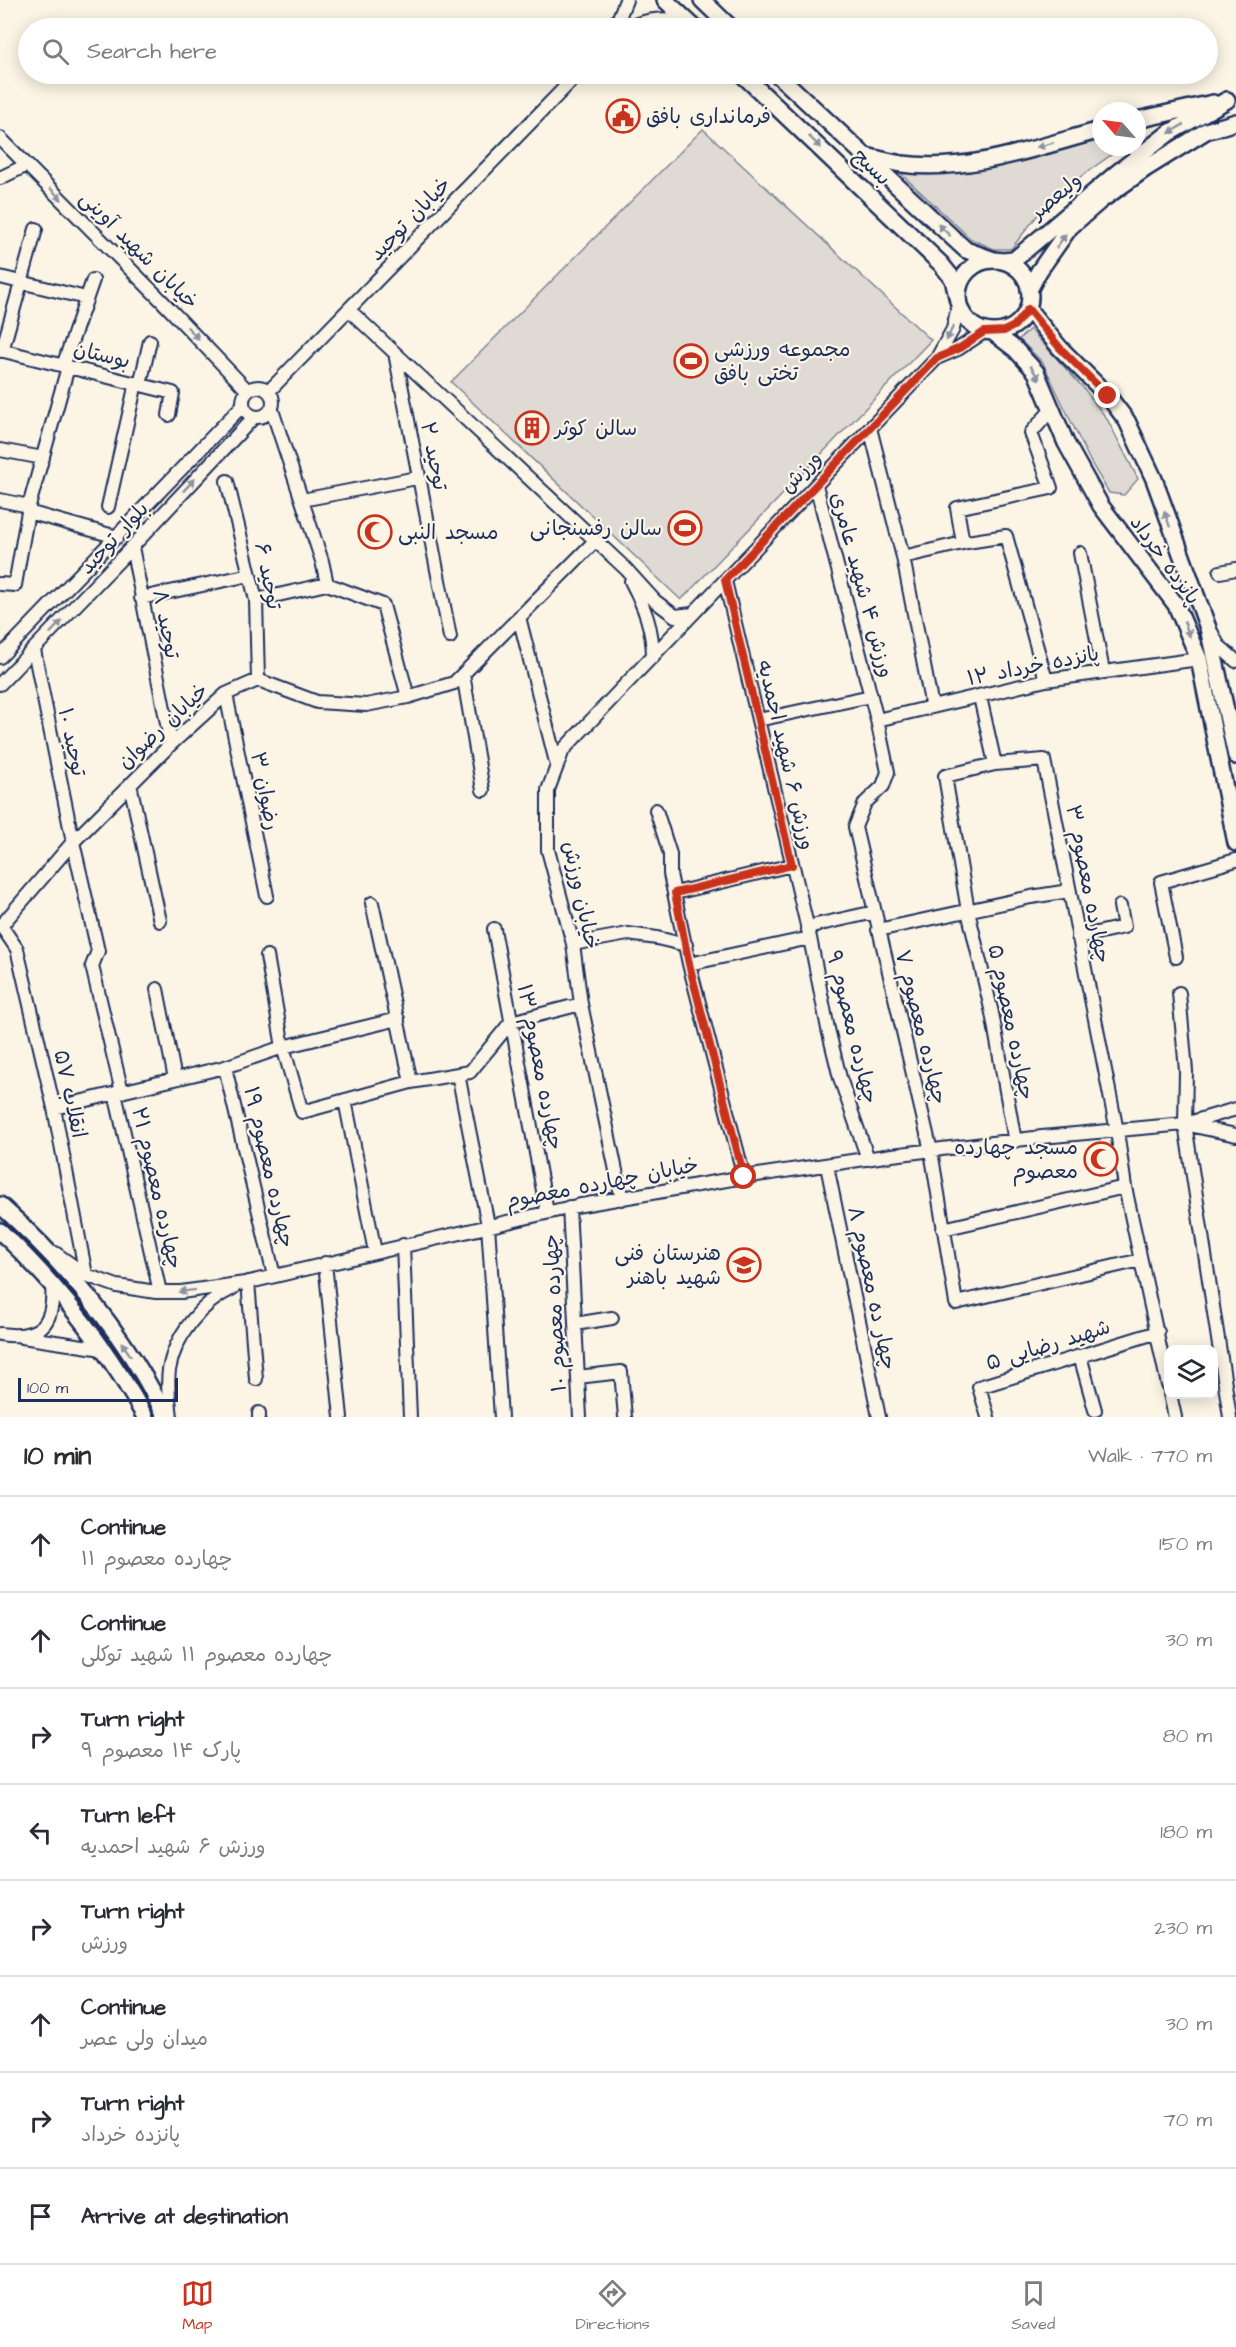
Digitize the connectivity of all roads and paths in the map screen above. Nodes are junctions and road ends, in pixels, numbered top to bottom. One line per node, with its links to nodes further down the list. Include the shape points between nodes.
1 (627, 0): 4 (street)
2 (665, 0): 5 (main road)
3 (702, 0): 6 (main road)
4 (619, 18)
5 (684, 18)
6 (720, 18)
7 (568, 84): 29 (street, خیابان توحید)
8 (753, 84): 12 (main road, بسیج)
9 (788, 84): 10 (main road, بسیج)
10 (803, 98): 12 (main road, via 793,98); 17 (main road, بسیج)
11 (1232, 99): 13 (main road, ولیعصر); 21 (main road, ولیعصر, one-way to 21, via 1169,133 1014,260)
12 (786, 114): 27 (main road, بسیج, one-way to 27, via 941,264 953,279)
13 (1146, 118)
14 (1236, 122): 25 (main road, one-way to 14, via 1071,227 1100,201 1206,131)
15 (1092, 132): 17 (main road, ولیعصر, one-way to 17, via 998,158 942,165 903,164)
16 (0, 138): 18 (street, خیابان شهید آوینی)
17 (866, 156): 21 (main road, بسیج, one-way to 17, via 966,250)
18 (27, 165): 19 (street); 37 (street, خیابان شهید آوینی, one-way to 37)
19 (0, 178)
20 (36, 229): 24 (street)
21 (998, 260): 25 (main road, via 1020,271); 27 (main road, via 979,263 966,272 959,286)
22 (0, 277): 24 (street)
23 (93, 280): 26 (street)
24 (21, 282): 26 (street); 32 (street)
25 (1029, 290): 28 (main road)
26 (86, 298): 35 (street)
27 (958, 304): 30 (main road, via 968,322); 34 (street, ورزش, one-way to 34, via 953,329)
28 (1028, 309): 30 (main road, via 1014,326); 71 (main road, پانزده خرداد, one-way to 28, via 1154,479 1127,421)
29 (349, 310): 33 (street); 38 (street, خیابان توحید)
30 (989, 332): 34 (street, ورزش); 40 (main road, پانزده خرداد, one-way to 40, via 1015,349 1036,372)
31 (150, 341): 36 (street)
32 (1, 351): 35 (street, بوستان)
33 (395, 353): 49 (street, توحید ۲); 57 (street)
34 (937, 358): 45 (street, ورزش)
35 (66, 366): 36 (street, بوستان); 48 (street)
36 (138, 384): 42 (street, بوستان, via 173,393); 54 (street)
37 (248, 391): 38 (street, via 262,387); 39 (street)
38 (269, 391): 41 (street)
39 (243, 405): 43 (street); 44 (street, بلوار توحید)
40 (1052, 409): 58 (street, via 1031,433 1051,488 957,508); 78 (main road, پانزده خرداد, one-way to 78, via 1101,506 1176,605)
41 (272, 410): 43 (street); 53 (street)
42 (169, 415)
43 (254, 417): 46 (street, بلوار توحید)
44 (224, 425): 46 (street, via 233,432); 56 (street, بلوار توحید)
45 (870, 428): 51 (street, ورزش); 61 (street)
46 (233, 438): 59 (street, بلوار توحید, one-way to 46)
47 (0, 450): 48 (street)
48 (43, 458): 55 (street)
49 (417, 478): 53 (street); 74 (street, توحید ۲)
50 (227, 481): 65 (street, توحید ۶)
51 (816, 485): 66 (street, ورزش); 86 (street, ورزش ۴ شهید عامری)
52 (0, 500): 55 (street)
53 (302, 500): 67 (street)
54 (108, 507)
55 (29, 509): 56 (street); 68 (street, via 15,585)
56 (117, 537): 76 (street, بلوار توحید)
57 (595, 541): 63 (street); 73 (street)
58 (963, 543): 61 (street); 83 (street, via 1006,536)
59 (132, 547): 69 (street, توحید ۸); 75 (street, بلوار توحید, one-way to 59)
60 (1080, 554): 80 (street)
61 (903, 557): 89 (street)
62 (1236, 568): 64 (street)
63 (626, 569): 72 (street, via 655,601 675,616); 77 (street, via 645,609)
64 (1220, 572)
65 (250, 575): 69 (street); 70 (street, توحید ۶)
66 (725, 580): 72 (street, ورزش); 90 (street, ورزش ۶ شهید احمدیه)
67 (327, 584): 70 (street); 88 (street, via 383,605)
68 (0, 585)
69 (141, 598): 92 (street, توحید ۸)
70 (256, 600): 82 (street, توحید ۶)
71 (1201, 608): 79 (street, via 1218,645); 93 (main road, پانزده خرداد)
72 (693, 614): 77 (street, خیابان ورزش)
73 (519, 617): 81 (street); 95 (street)
74 (450, 637)
75 (34, 650): 84 (street, بلوار توحید); 99 (street, توحید ۱۰)
76 (0, 657)
77 (653, 657): 95 (street, خیابان ورزش, via 563,750)
78 (1199, 659): 80 (street, پانزده خرداد ۱۲); 100 (main road, پانزده خرداد)
79 (1236, 661)
80 (1103, 671): 83 (street, پانزده خرداد ۱۲)
81 (463, 674): 88 (street, via 454,683); 97 (street)
82 (258, 680): 85 (street, خیابان رضوان); 88 (street, via 317,702 366,705)
83 (1046, 680): 87 (street, پانزده خرداد ۱۲)
84 (0, 684)
85 (226, 694): 92 (street, خیابان رضوان); 105 (street, رضوان ۳)
86 (871, 696): 90 (street, ورزش ۴ شهید عامری); 91 (street, ورزش ۴ شهید عامری)
87 (980, 696): 89 (street, پانزده خرداد ۱۲); 94 (street)
88 (408, 697)
89 (932, 707): 91 (street, پانزده خرداد ۱۲)
90 (758, 720): 102 (street, ورزش ۶ شهید احمدیه)
91 (877, 720): 109 (street, ورزش ۴ شهید عامری, via 888,772 883,786 865,803 855,827)
92 (171, 744): 96 (street, خیابان رضوان)
93 (1236, 756)
94 (995, 764): 103 (street, چهارده معصوم ۳, via 1044,760); 108 (street, چهارده معصوم ۵, via 945,776)
95 (557, 766): 116 (street, خیابان ورزش, via 548,790 548,850)
96 (130, 784): 99 (street, خیابان رضوان); 110 (street)
97 (483, 790)
98 (656, 810): 104 (street, via 670,854)
99 (73, 842): 111 (street, خیابان رضوان); 121 (street, توحید ۱۰, via 98,951)
100 (1236, 843)
101 (1236, 860): 119 (street, via 1161,882)
102 (792, 865): 104 (street); 114 (street, ورزش ۶ شهید احمدیه)
103 (1069, 891): 108 (street); 115 (street, چهارده معصوم ۳)
104 (675, 893): 117 (street)
105 (267, 896)
106 (372, 903): 125 (street)
107 (1120, 906): 115 (street, via 1124,927)
108 (968, 911): 113 (street); 139 (street, چهارده معصوم ۵, via 992,1013)
109 (875, 912): 113 (street, چهارده معصوم ۷); 114 (street)
110 (160, 921)
111 (0, 925): 134 (street, انقلاب ۵۷, via 17,949)
112 (494, 928): 126 (street, چهارده معصوم ۱۳)
113 (878, 930): 140 (street, چهارده معصوم ۷)
114 (808, 932): 120 (street); 141 (street, چهارده معصوم ۹, via 840,1078)
115 (1078, 937): 137 (street, چهارده معصوم ۳)
116 (573, 944): 117 (street, via 627,934); 124 (street, خیابان ورزش)
117 (686, 945): 120 (street)
118 (267, 956): 127 (street)
119 (1176, 957)
120 (689, 964): 143 (street)
121 (92, 966): 132 (street, چهارده معصوم ۲۱)
122 (157, 988): 130 (street)
123 (1179, 993): 136 (street, via 1186,1071)
124 (581, 1004): 126 (street); 145 (street, خیابان ورزش)
125 (398, 1019): 127 (street); 131 (street)
126 (512, 1022): 129 (street, via 470,1072); 148 (street, چهارده معصوم ۱۳)
127 (283, 1047): 128 (street); 133 (street, via 302,1112)
128 (225, 1067): 130 (street); 158 (street, چهارده معصوم ۱۹)
129 (459, 1074): 131 (street); 149 (street)
130 (175, 1079): 132 (street)
131 (411, 1082): 133 (street)
132 (119, 1092): 134 (street); 161 (street, چهارده معصوم ۲۱)
133 (345, 1100): 154 (street)
134 (54, 1108): 157 (street, انقلاب ۵۷)
135 (1236, 1109): 136 (street)
136 (1185, 1124): 137 (street, خیابان چهارده معصوم); 138 (street); 184 (street)
137 (1117, 1131): 139 (street, خیابان چهارده معصوم); 144 (street, چهارده معصوم ۳)
138 (1236, 1136)
139 (1015, 1141): 140 (street, خیابان چهارده معصوم)
140 (931, 1150): 141 (street, خیابان چهارده معصوم); 150 (street, چهارده معصوم ۷)
141 (868, 1159): 142 (street, خیابان چهارده معصوم)
142 (827, 1166): 143 (street, خیابان چهارده معصوم); 181 (street, چهار ده معصوم ۸)
143 (744, 1177): 145 (street, خیابان چهارده معصوم)
144 (1125, 1187): 150 (street); 155 (street, چهارده معصوم ۳)
145 (622, 1199): 147 (street, خیابان چهارده معصوم)
146 (0, 1205): 152 (main road)
147 (569, 1208): 148 (street, خیابان چهارده معصوم); 163 (street, چهارده معصوم ۱۰)
148 (547, 1212): 149 (street, خیابان چهارده معصوم)
149 (488, 1225): 153 (street, خیابان چهارده معصوم); 178 (street)
150 (943, 1229): 155 (street, چهارده معصوم ۷, via 956,1303)
151 (0, 1232): 160 (main road)
152 (43, 1245): 157 (street); 175 (main road, one-way to 152, via 98,1308)
153 (403, 1245): 154 (street, خیابان چهارده معصوم); 177 (street)
154 (375, 1251): 156 (street, خیابان چهارده معصوم)
155 (1141, 1260): 164 (street, چهارده معصوم ۳)
156 (325, 1263): 158 (street, خیابان چهارده معصوم); 176 (street)
157 (86, 1275): 161 (street, via 117,1287)
158 (274, 1276): 159 (street, خیابان چهارده معصوم)
159 (247, 1282): 161 (street, one-way to 161); 171 (street); 175 (street, via 208,1304 182,1335 169,1369)
160 (52, 1284): 166 (street, via 49,1319 37,1330); 167 (main road)
161 (160, 1292)
162 (612, 1318): 163 (street)
163 (575, 1324): 170 (street, چهارده معصوم ۱۰)
164 (1158, 1332): 168 (street, شهید رضایی ۵); 169 (street, چهارده معصوم ۳)
165 (0, 1334): 166 (street)
166 (15, 1336): 167 (street)
167 (103, 1349): 174 (main road)
168 (1080, 1356): 173 (street); 182 (street, شهید رضایی ۵, via 979,1387)
169 (1164, 1364)
170 (578, 1377): 179 (street, چهارده معصوم ۱۰); 180 (street, via 621,1372)
171 (256, 1378)
172 (1171, 1399): 183 (street)
173 (1095, 1410)
174 (145, 1417)
175 (169, 1417)
176 (341, 1417)
177 (410, 1417)
178 (501, 1417)
179 (580, 1417)
180 (626, 1417)
181 (879, 1417)
182 (988, 1417)
183 (1175, 1417)
184 (1230, 1417)

